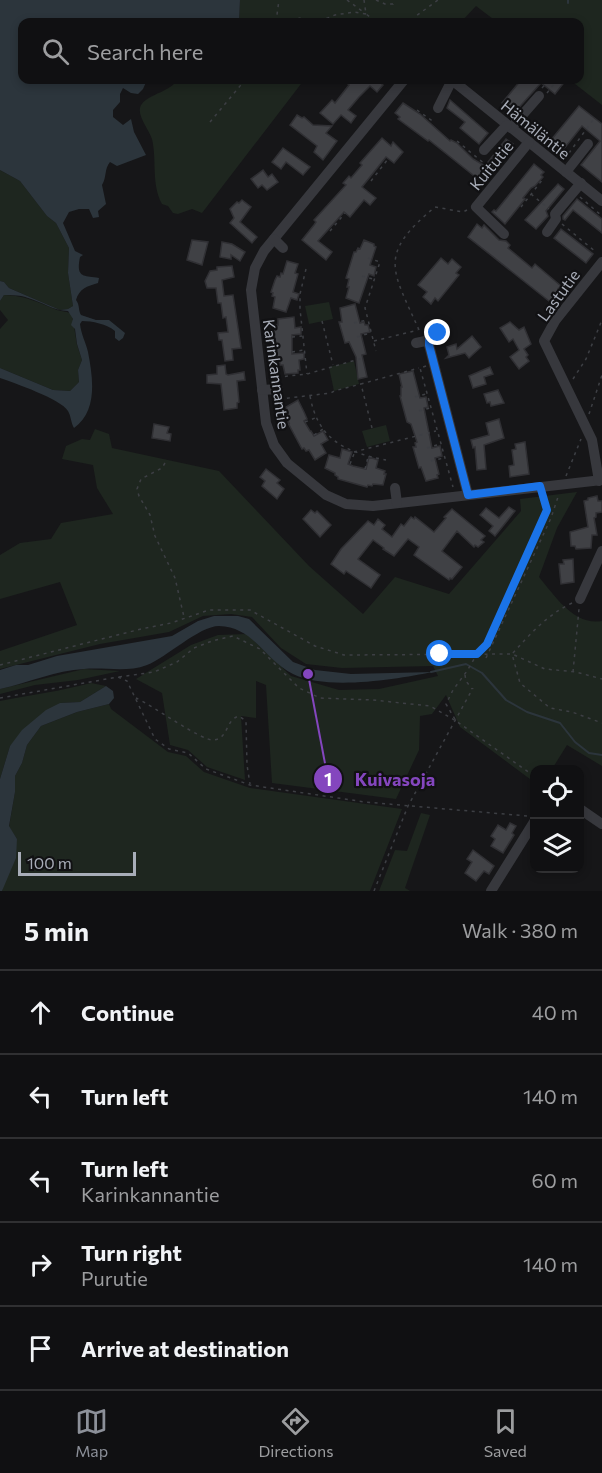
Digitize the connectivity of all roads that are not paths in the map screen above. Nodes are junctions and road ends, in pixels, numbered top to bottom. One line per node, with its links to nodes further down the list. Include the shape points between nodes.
1 (401, 84): 15 (street, Karinkannantie, via 341,166 299,217)
2 (450, 84): 5 (street)
3 (457, 84): 6 (street, Hämäläntie)
4 (539, 96): 6 (street)
5 (438, 108)
6 (509, 126): 7 (street, Hämäläntie); 9 (street)
7 (529, 142): 10 (street, Hämäläntie); 14 (street, Kuitutie, via 476,207)
8 (588, 144): 10 (street)
9 (484, 150)
10 (566, 172): 11 (street, Hämäläntie)
11 (577, 188): 12 (street, Hämäläntie); 13 (street, via 555,214)
12 (602, 201)
13 (546, 232)
14 (504, 234)
15 (274, 239): 16 (street); 22 (street, Karinkannantie, via 255,268 251,290)
16 (284, 248)
17 (599, 257): 23 (street, Lastutie, via 544,341 592,440)
18 (438, 333): 19 (street)
19 (429, 340): 20 (street); 25 (street)
20 (416, 343)
21 (278, 388): 22 (street)
22 (262, 390): 26 (street, Karinkannantie, via 266,423 274,446 287,463 326,495 346,504)
23 (600, 481): 25 (street, Karinkannantie)
24 (395, 489): 26 (street)
25 (468, 495): 26 (street, Karinkannantie)
26 (397, 503)
27 (602, 552): 28 (street)
28 (580, 599)
29 (584, 812): 30 (street)
30 (602, 824)
31 (530, 828): 32 (street)
32 (491, 891)

